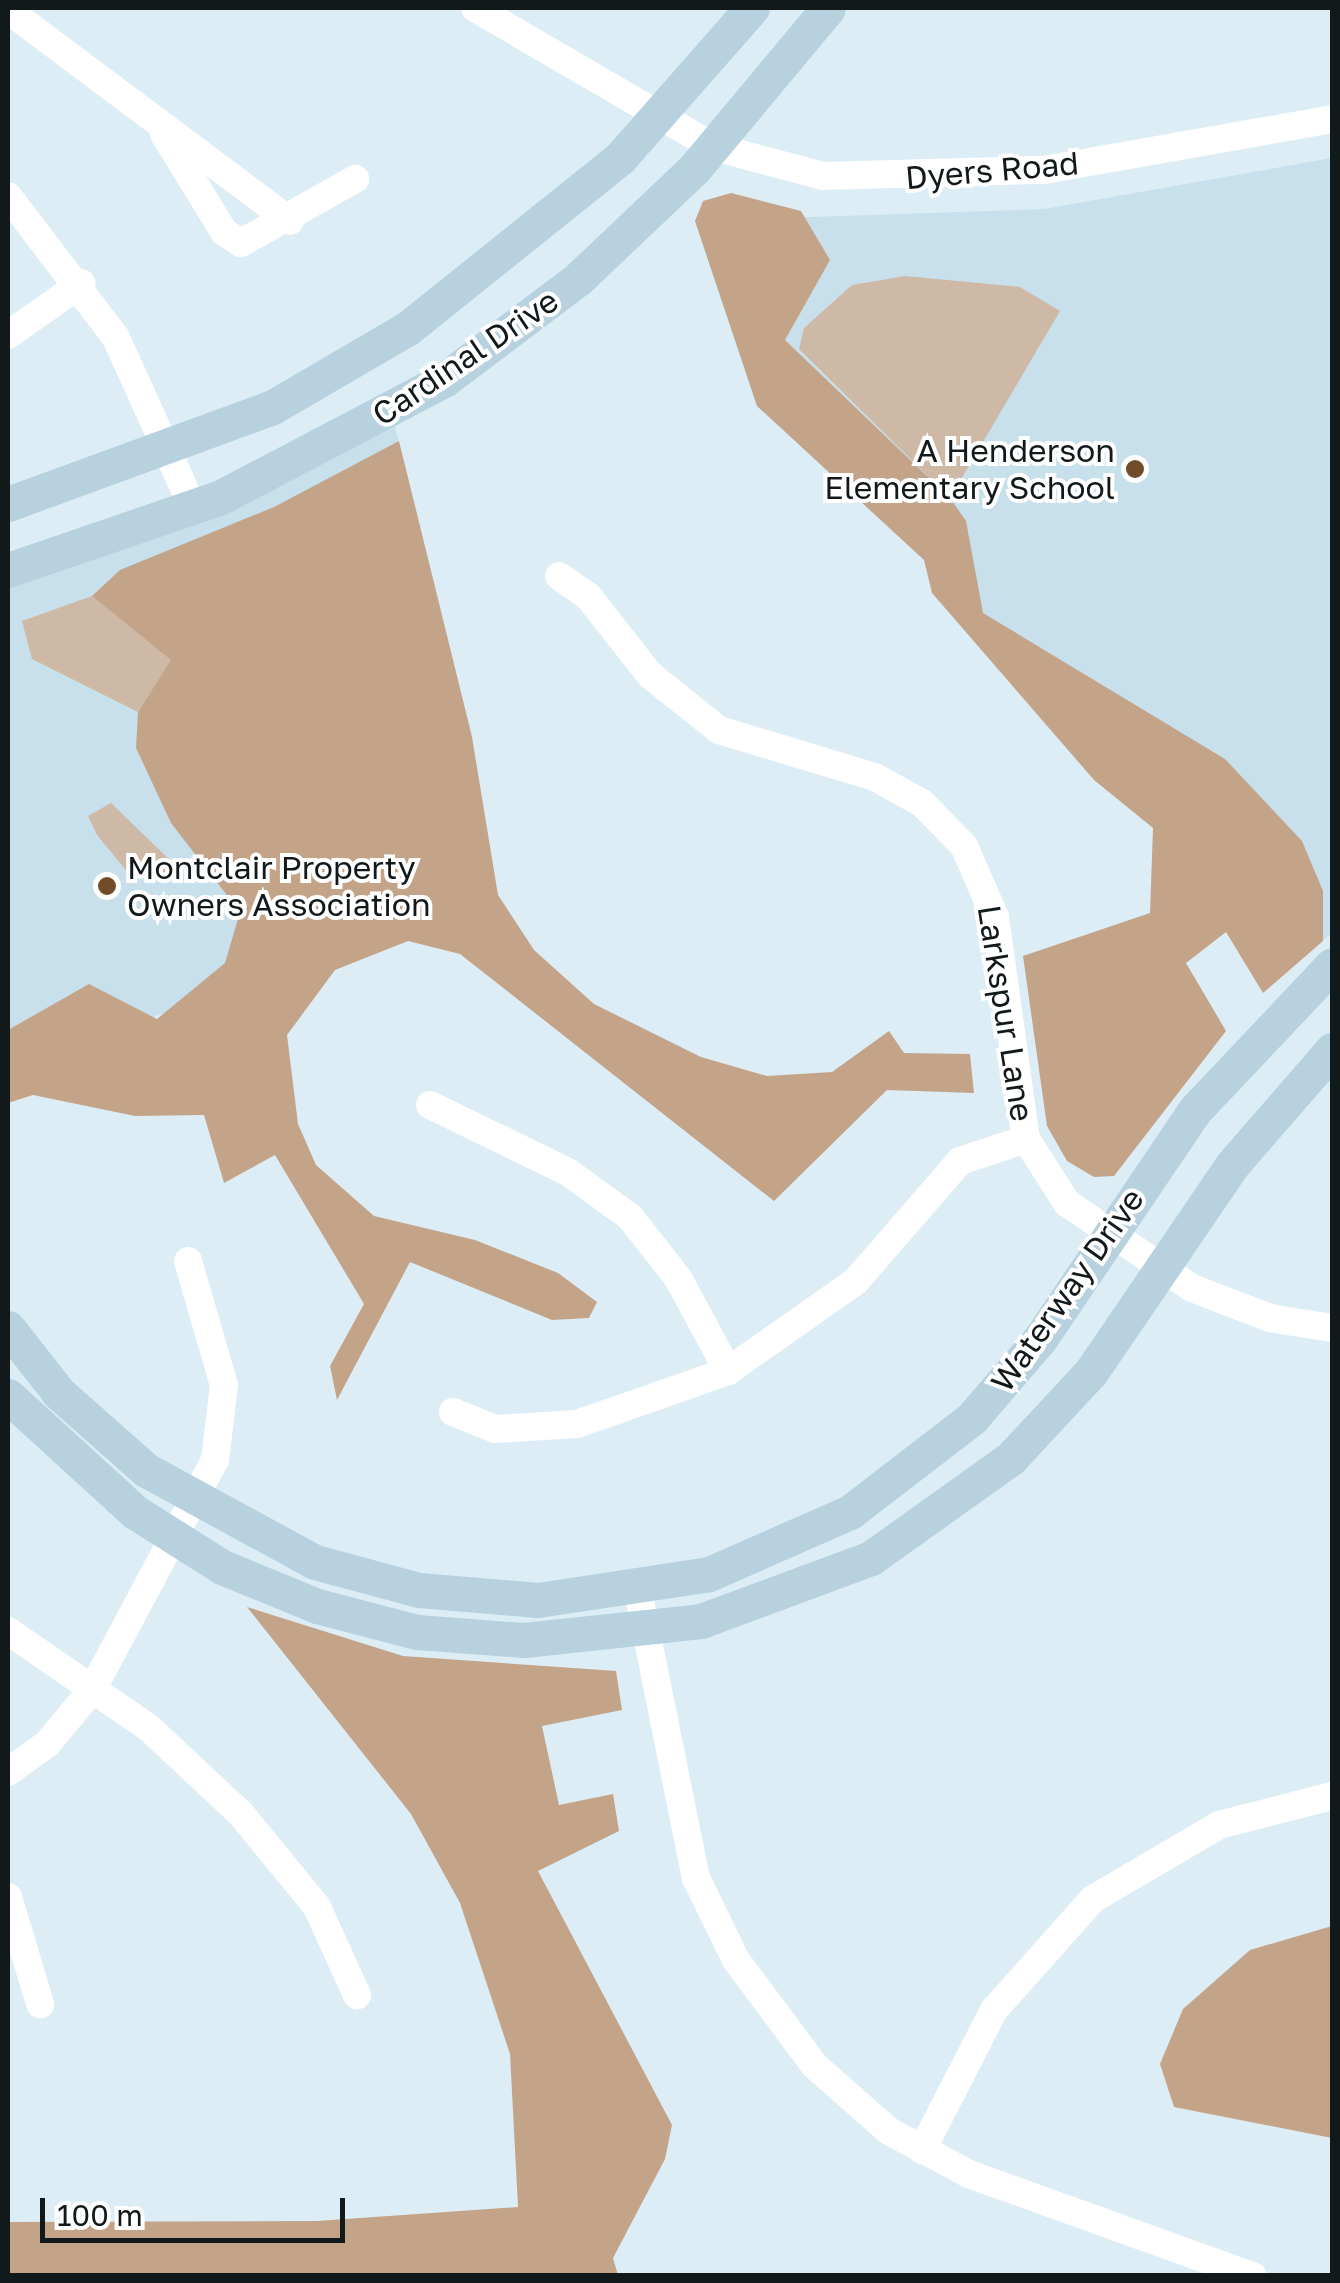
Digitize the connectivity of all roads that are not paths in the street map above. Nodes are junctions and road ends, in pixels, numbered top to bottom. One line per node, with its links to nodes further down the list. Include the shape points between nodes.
1 (474, 8): 5 (street, Dyers Road)
2 (752, 8): 6 (main road, Cardinal Drive)
3 (828, 8): 9 (main road, Cardinal Drive)
4 (8, 10): 8 (street)
5 (504, 15): 6 (street, Dyers Road)
6 (660, 116): 9 (street, Dyers Road); 15 (main road, Cardinal Drive, via 542,228 408,328 286,400)
7 (1332, 119): 9 (street, Dyers Road, via 1044,170 894,180 823,176)
8 (156, 121): 12 (street); 12 (street, via 232,240 250,243)
9 (714, 147): 17 (main road, Cardinal Drive, via 578,279 444,380 299,462)
10 (355, 179): 12 (street)
11 (8, 196): 13 (street)
12 (290, 221)
13 (82, 283): 14 (street); 15 (street)
14 (8, 334)
15 (170, 452): 16 (main road, Cardinal Drive); 17 (street)
16 (8, 504)
17 (193, 508): 18 (main road, Cardinal Drive)
18 (8, 570)
19 (559, 576): 23 (street, Larkspur Lane, via 588,596 650,675 719,730 875,777 944,822 974,861 995,917)
20 (1332, 965): 24 (main road, Waterway Drive, via 1206,1097)
21 (1332, 1050): 26 (main road, Waterway Drive, via 1232,1165)
22 (430, 1105): 29 (street, via 568,1172 630,1217 678,1278)
23 (1026, 1138): 24 (street, Larkspur Lane, via 1050,1185); 29 (street, via 960,1161 856,1281)
24 (1109, 1233): 26 (street, Larkspur Lane); 34 (main road, Waterway Drive, via 1008,1380 897,1481 750,1560)
25 (188, 1260): 32 (street, via 225,1412)
26 (1161, 1269): 28 (street, Larkspur Lane, via 1230,1306); 36 (main road, Waterway Drive, via 1053,1416 930,1522 767,1603)
27 (8, 1328): 32 (main road, Waterway Drive, via 101,1434)
28 (1332, 1328)
29 (728, 1372): 31 (street, via 577,1424 495,1429)
30 (8, 1396): 33 (main road, Waterway Drive, via 84,1473)
31 (454, 1412)
32 (194, 1503): 33 (street); 34 (main road, Waterway Drive, via 316,1562 419,1590 538,1600)
33 (176, 1540): 36 (main road, Waterway Drive, via 256,1584 416,1632 524,1640); 37 (street)
34 (638, 1591): 36 (street)
35 (8, 1631): 37 (street)
36 (646, 1631): 43 (street, via 681,1833 709,1910 815,2066)
37 (92, 1690): 38 (street, via 46,1744); 41 (street, via 149,1728 241,1814 316,1907)
38 (8, 1772)
39 (1332, 1796): 43 (street, via 1218,1826 1093,1898 994,2010)
40 (8, 1898): 42 (street)
41 (358, 1995)
42 (40, 2004)
43 (922, 2150): 44 (street, via 1032,2201)
44 (1253, 2276)

